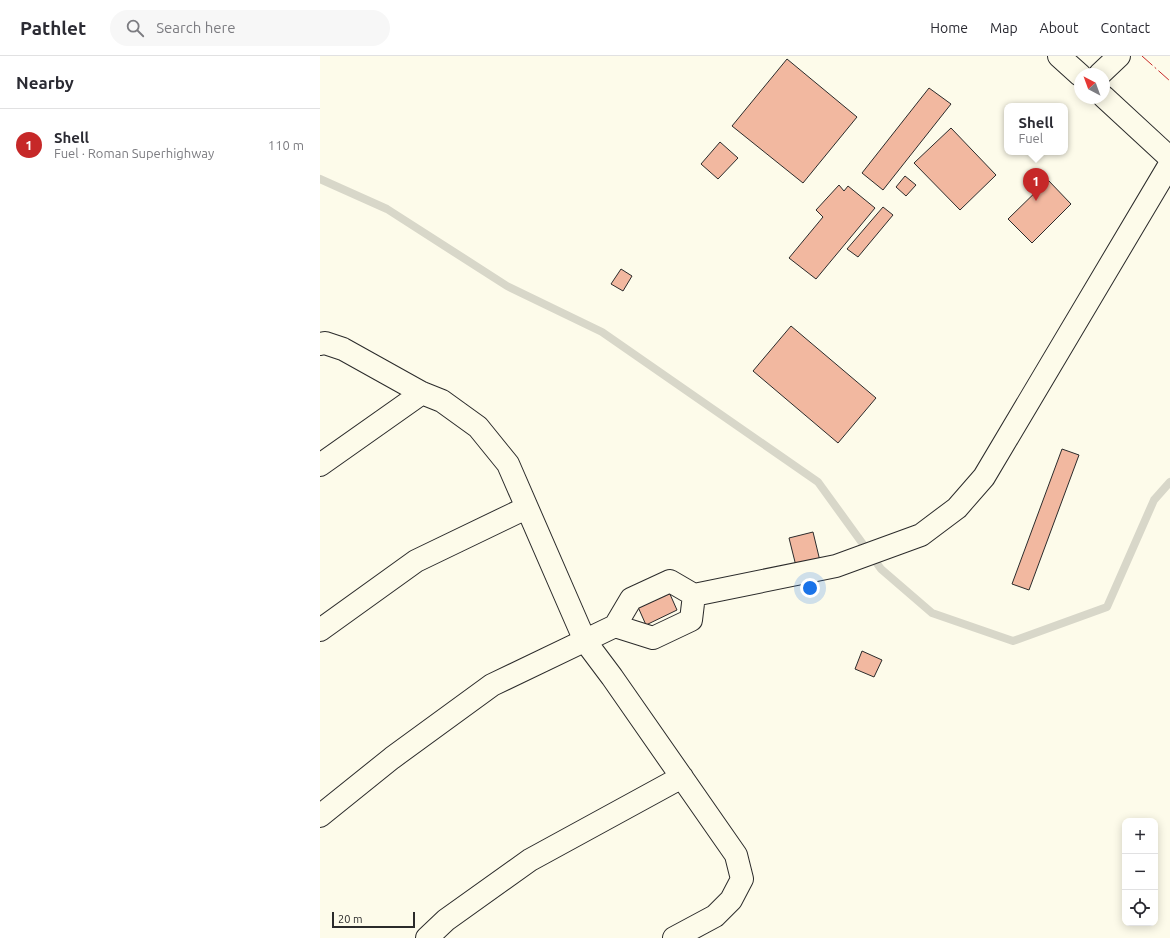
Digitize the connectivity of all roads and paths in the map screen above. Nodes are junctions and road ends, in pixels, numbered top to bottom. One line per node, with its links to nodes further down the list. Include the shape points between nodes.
1 (1059, 56): 4 (street)
2 (1119, 56): 3 (street)
3 (1106, 68)
4 (1074, 70)
5 (1110, 103): 6 (street)
6 (1170, 158)
7 (1170, 164): 12 (street, via 984,477 957,508 921,535 836,566)
8 (320, 344): 9 (street, via 325,343 343,349)
9 (422, 393): 10 (street); 11 (street, via 442,401 478,427 508,464)
10 (320, 465)
11 (526, 508): 14 (street, via 416,561); 15 (street)
12 (694, 595): 13 (street, via 670,582 631,598); 13 (street, via 691,620 653,638)
13 (615, 626): 15 (street)
14 (320, 630)
15 (585, 640): 16 (street); 17 (street, via 492,685 392,758)
16 (682, 777): 18 (street, via 530,860 446,920); 19 (street, via 736,854 742,878 731,900 715,916)
17 (320, 816)
18 (427, 938)
19 (674, 938)

